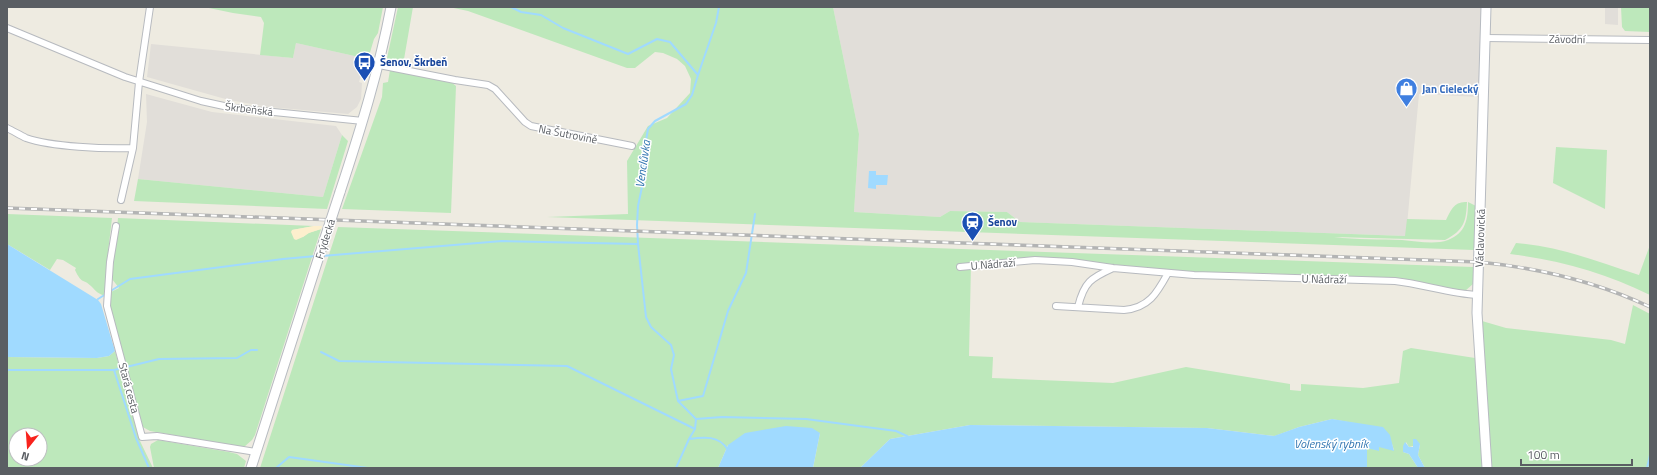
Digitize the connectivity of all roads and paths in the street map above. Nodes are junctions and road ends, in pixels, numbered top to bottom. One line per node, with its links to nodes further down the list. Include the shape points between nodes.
1 (150, 7): 8 (street)
2 (391, 7): 7 (main road, Frýdecká)
3 (1486, 7): 5 (main road, Václavovická)
4 (7, 28): 8 (street, Škrbeňská)
5 (1485, 38): 6 (street, Závodní); 18 (main road, Václavovická)
6 (1650, 40)
7 (378, 64): 9 (main road, Frýdecká); 11 (street, Na Šutrovině, via 488,85 531,126)
8 (139, 82): 9 (street, Škrbeňská, via 233,108); 12 (street)
9 (363, 121): 21 (main road, Frýdecká, bridge)
10 (7, 128): 12 (street, via 27,138 53,143)
11 (632, 146)
12 (133, 148): 13 (street)
13 (121, 200)
14 (116, 226): 21 (street, Stará cesta, via 107,306 142,436 157,436)
15 (960, 267): 16 (street, U Nádraží, via 1035,260)
16 (1113, 268): 17 (street, U Nádraží); 20 (street, via 1100,274 1084,288)
17 (1168, 273): 18 (street, U Nádraží, via 1395,280 1459,294); 20 (street, via 1158,291 1136,309)
18 (1478, 295): 23 (main road, Václavovická)
19 (1056, 306): 20 (street)
20 (1078, 307)
21 (256, 452): 22 (main road, Frýdecká)
22 (251, 468)
23 (1487, 468)

